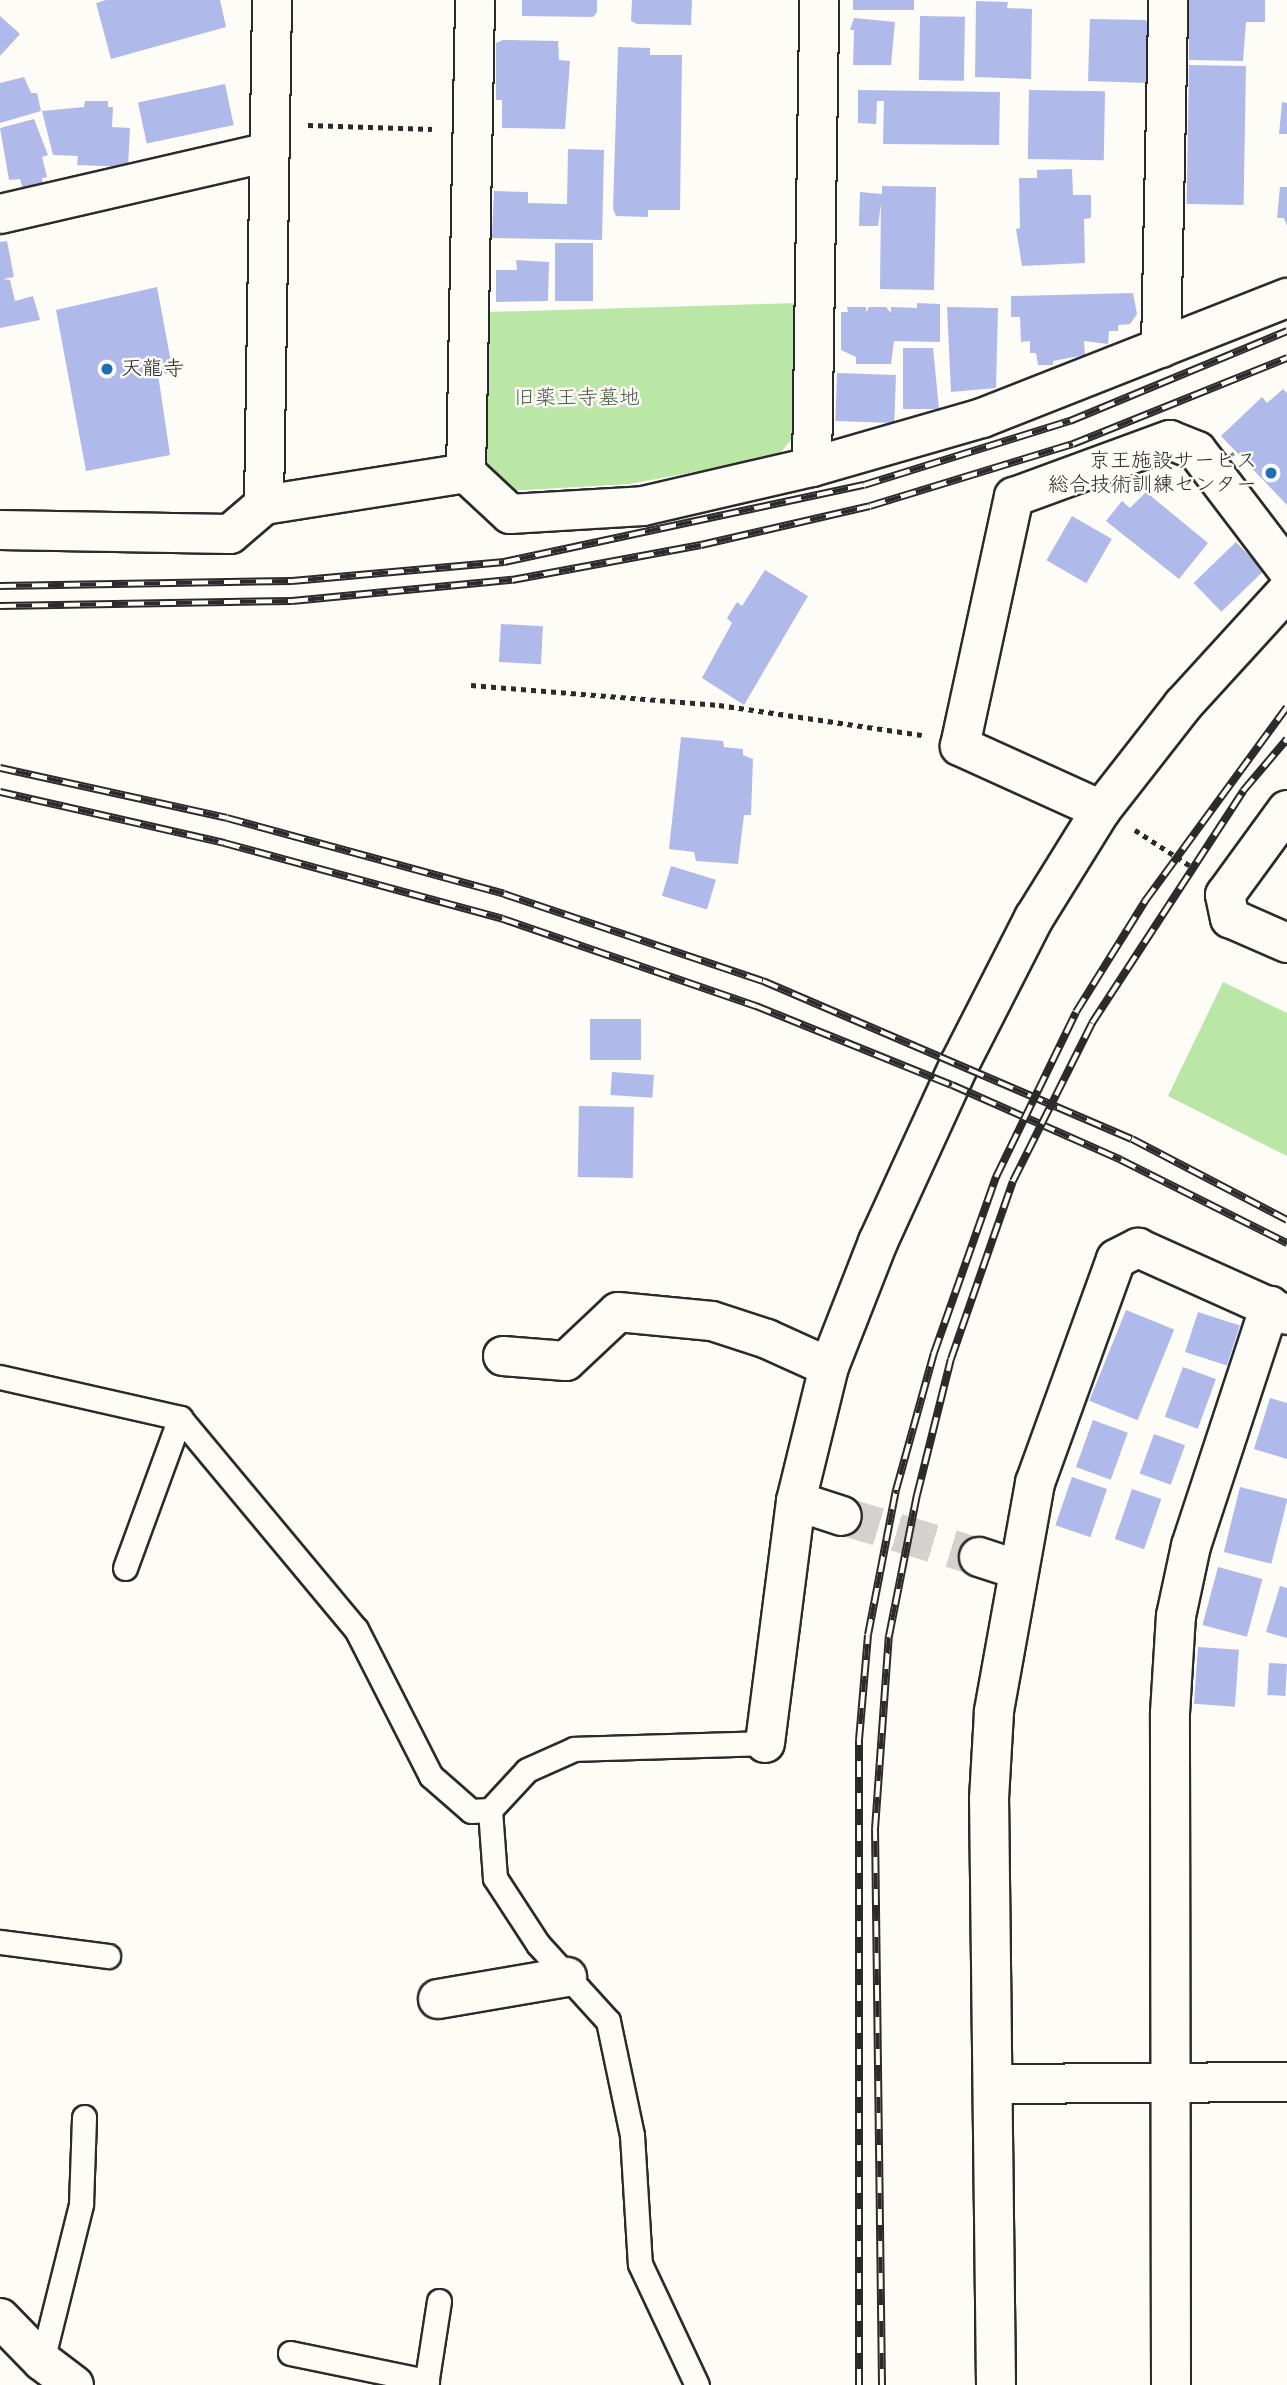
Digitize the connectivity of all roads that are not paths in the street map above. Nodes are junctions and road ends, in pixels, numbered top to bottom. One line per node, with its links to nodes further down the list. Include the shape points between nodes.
1 (272, 0): 5 (street)
2 (475, 0): 10 (street)
3 (819, 0): 9 (street)
4 (1168, 0): 8 (street)
5 (270, 138): 6 (street); 11 (street)
6 (0, 214)
7 (1287, 298): 8 (street)
8 (1161, 348): 9 (street, via 982,418)
9 (812, 467): 10 (street, via 643,506 510,514)
10 (466, 473): 11 (street)
11 (264, 505): 12 (street, via 230,534)
12 (0, 530)
13 (1287, 569): 15 (street, via 1197,451 1170,440 1014,498 960,746)
14 (1287, 591): 15 (street, via 1183,705)
15 (1101, 810): 20 (street, via 1034,918 959,1065 878,1242)
16 (1287, 810): 17 (street, via 1225,895 1230,918)
17 (1287, 943)
18 (1279, 1310): 27 (street, via 1138,1248 1116,1259 1035,1483); 34 (street, via 1191,1546 1176,1616 1170,1713)
19 (503, 1356): 20 (street, via 566,1361 618,1312 712,1321 768,1339)
20 (829, 1367): 23 (street)
21 (0, 1377): 22 (lane)
22 (180, 1418): 26 (lane); 29 (lane, via 356,1629 431,1776 471,1811)
23 (796, 1501): 24 (street); 28 (street)
24 (842, 1516)
25 (979, 1557): 27 (street)
26 (125, 1569)
27 (1017, 1569): 36 (street, via 995,1711 989,1799)
28 (765, 1743): 29 (lane, via 574,1749 527,1770)
29 (490, 1810): 32 (lane, via 495,1878)
30 (0, 1942): 31 (lane)
31 (108, 1956)
32 (566, 1977): 33 (street); 44 (lane, via 608,2021 632,2136 640,2264)
33 (438, 1999)
34 (1170, 2082): 35 (street); 36 (street); 46 (street)
35 (1287, 2082)
36 (995, 2084): 45 (street)
37 (84, 2117): 41 (lane, via 80,2204)
38 (439, 2301): 42 (lane)
39 (4, 2325): 41 (street)
40 (290, 2353): 42 (lane)
41 (42, 2361): 43 (street)
42 (426, 2383)
43 (74, 2385)
44 (697, 2385)
45 (996, 2385)
46 (1171, 2385)

